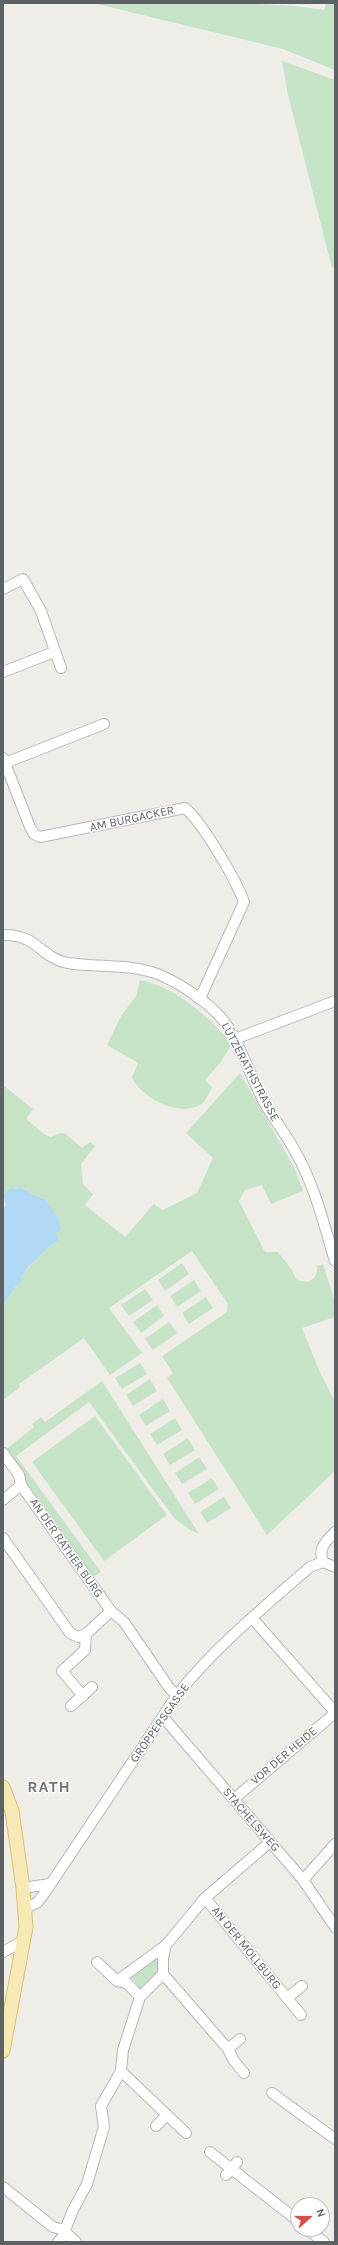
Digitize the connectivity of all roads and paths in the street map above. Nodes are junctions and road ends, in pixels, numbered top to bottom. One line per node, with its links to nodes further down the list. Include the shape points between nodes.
1 (3, 589): 2 (street, via 22,579 41,611)
2 (54, 652): 3 (street); 4 (street)
3 (61, 668)
4 (3, 672)
5 (104, 724): 6 (street, AM BURGACKER)
6 (4, 760): 8 (street, AM BURGACKER, via 30,827 34,834 40,837 185,808 190,812 244,902)
7 (3, 935): 8 (street, LÜTZERATHSTRASSE, via 26,938 55,959 66,963 141,968 162,976)
8 (198, 998): 10 (street, LÜTZERATHSTRASSE, via 224,1021)
9 (335, 1001): 10 (street)
10 (235, 1040): 11 (street, LÜTZERATHSTRASSE, via 264,1103 306,1172)
11 (335, 1261)
12 (3, 1453): 13 (street, AN DER RATHER BURG, via 19,1476)
13 (21, 1485): 14 (street); 19 (street, AN DER RATHER BURG)
14 (3, 1500)
15 (335, 1532): 17 (street, via 323,1544 320,1553)
16 (3, 1538): 21 (street, via 70,1633 78,1637)
17 (323, 1562): 18 (street); 20 (street, GRÖPPERSGASSE, via 310,1567)
18 (335, 1567)
19 (110, 1611): 21 (street, AN DER RATHER BURG); 23 (street, AN DER RATHER BURG, via 124,1622 170,1689)
20 (252, 1618): 23 (street, GRÖPPERSGASSE); 26 (street)
21 (86, 1634): 24 (street, via 85,1650 62,1671)
22 (92, 1688): 24 (street)
23 (177, 1695): 27 (street, GRÖPPERSGASSE)
24 (83, 1696): 25 (street)
25 (71, 1706)
26 (335, 1713): 29 (street, VOR DER HEIDE)
27 (163, 1717): 29 (street, STACHELSWEG); 33 (street, GRÖPPERSGASSE)
28 (3, 1787): 34 (main road, via 12,1811)
29 (234, 1799): 30 (street, STACHELSWEG)
30 (270, 1842): 32 (street, STACHELSWEG); 35 (street, AN DER MOLLBURG)
31 (335, 1844): 32 (street)
32 (303, 1880): 37 (street, STACHELSWEG)
33 (50, 1884): 34 (street); 36 (street, GRÖPPERSGASSE, via 37,1903)
34 (23, 1888): 36 (main road)
35 (205, 1898): 39 (street, AN DER MOLLBURG); 46 (street, AN DER MOLLBURG)
36 (25, 1908): 38 (main road)
37 (335, 1927)
38 (25, 1940): 40 (street); 50 (main road)
39 (166, 1945): 42 (street); 43 (street, AN DER MOLLBURG)
40 (3, 1952)
41 (97, 1962): 43 (street)
42 (163, 1974): 45 (street); 49 (street)
43 (117, 1981): 45 (street, via 127,1983)
44 (302, 1986): 46 (street, AN DER MOLLBURG)
45 (140, 1997): 51 (street, via 123,2050)
46 (287, 1998): 47 (street, AN DER MOLLBURG)
47 (301, 2015)
48 (240, 2038): 49 (street)
49 (228, 2049): 52 (street)
50 (3, 2051)
51 (121, 2071): 54 (street); 61 (street, via 102,2106 104,2127 89,2177)
52 (244, 2073)
53 (272, 2093): 57 (street)
54 (167, 2115): 55 (street); 56 (street)
55 (156, 2126)
56 (186, 2133)
57 (335, 2139)
58 (210, 2152): 60 (street)
59 (3, 2187): 61 (street, via 53,2227)
60 (290, 2216)
61 (66, 2231): 62 (street); 63 (street)
62 (58, 2242)
63 (76, 2242)

